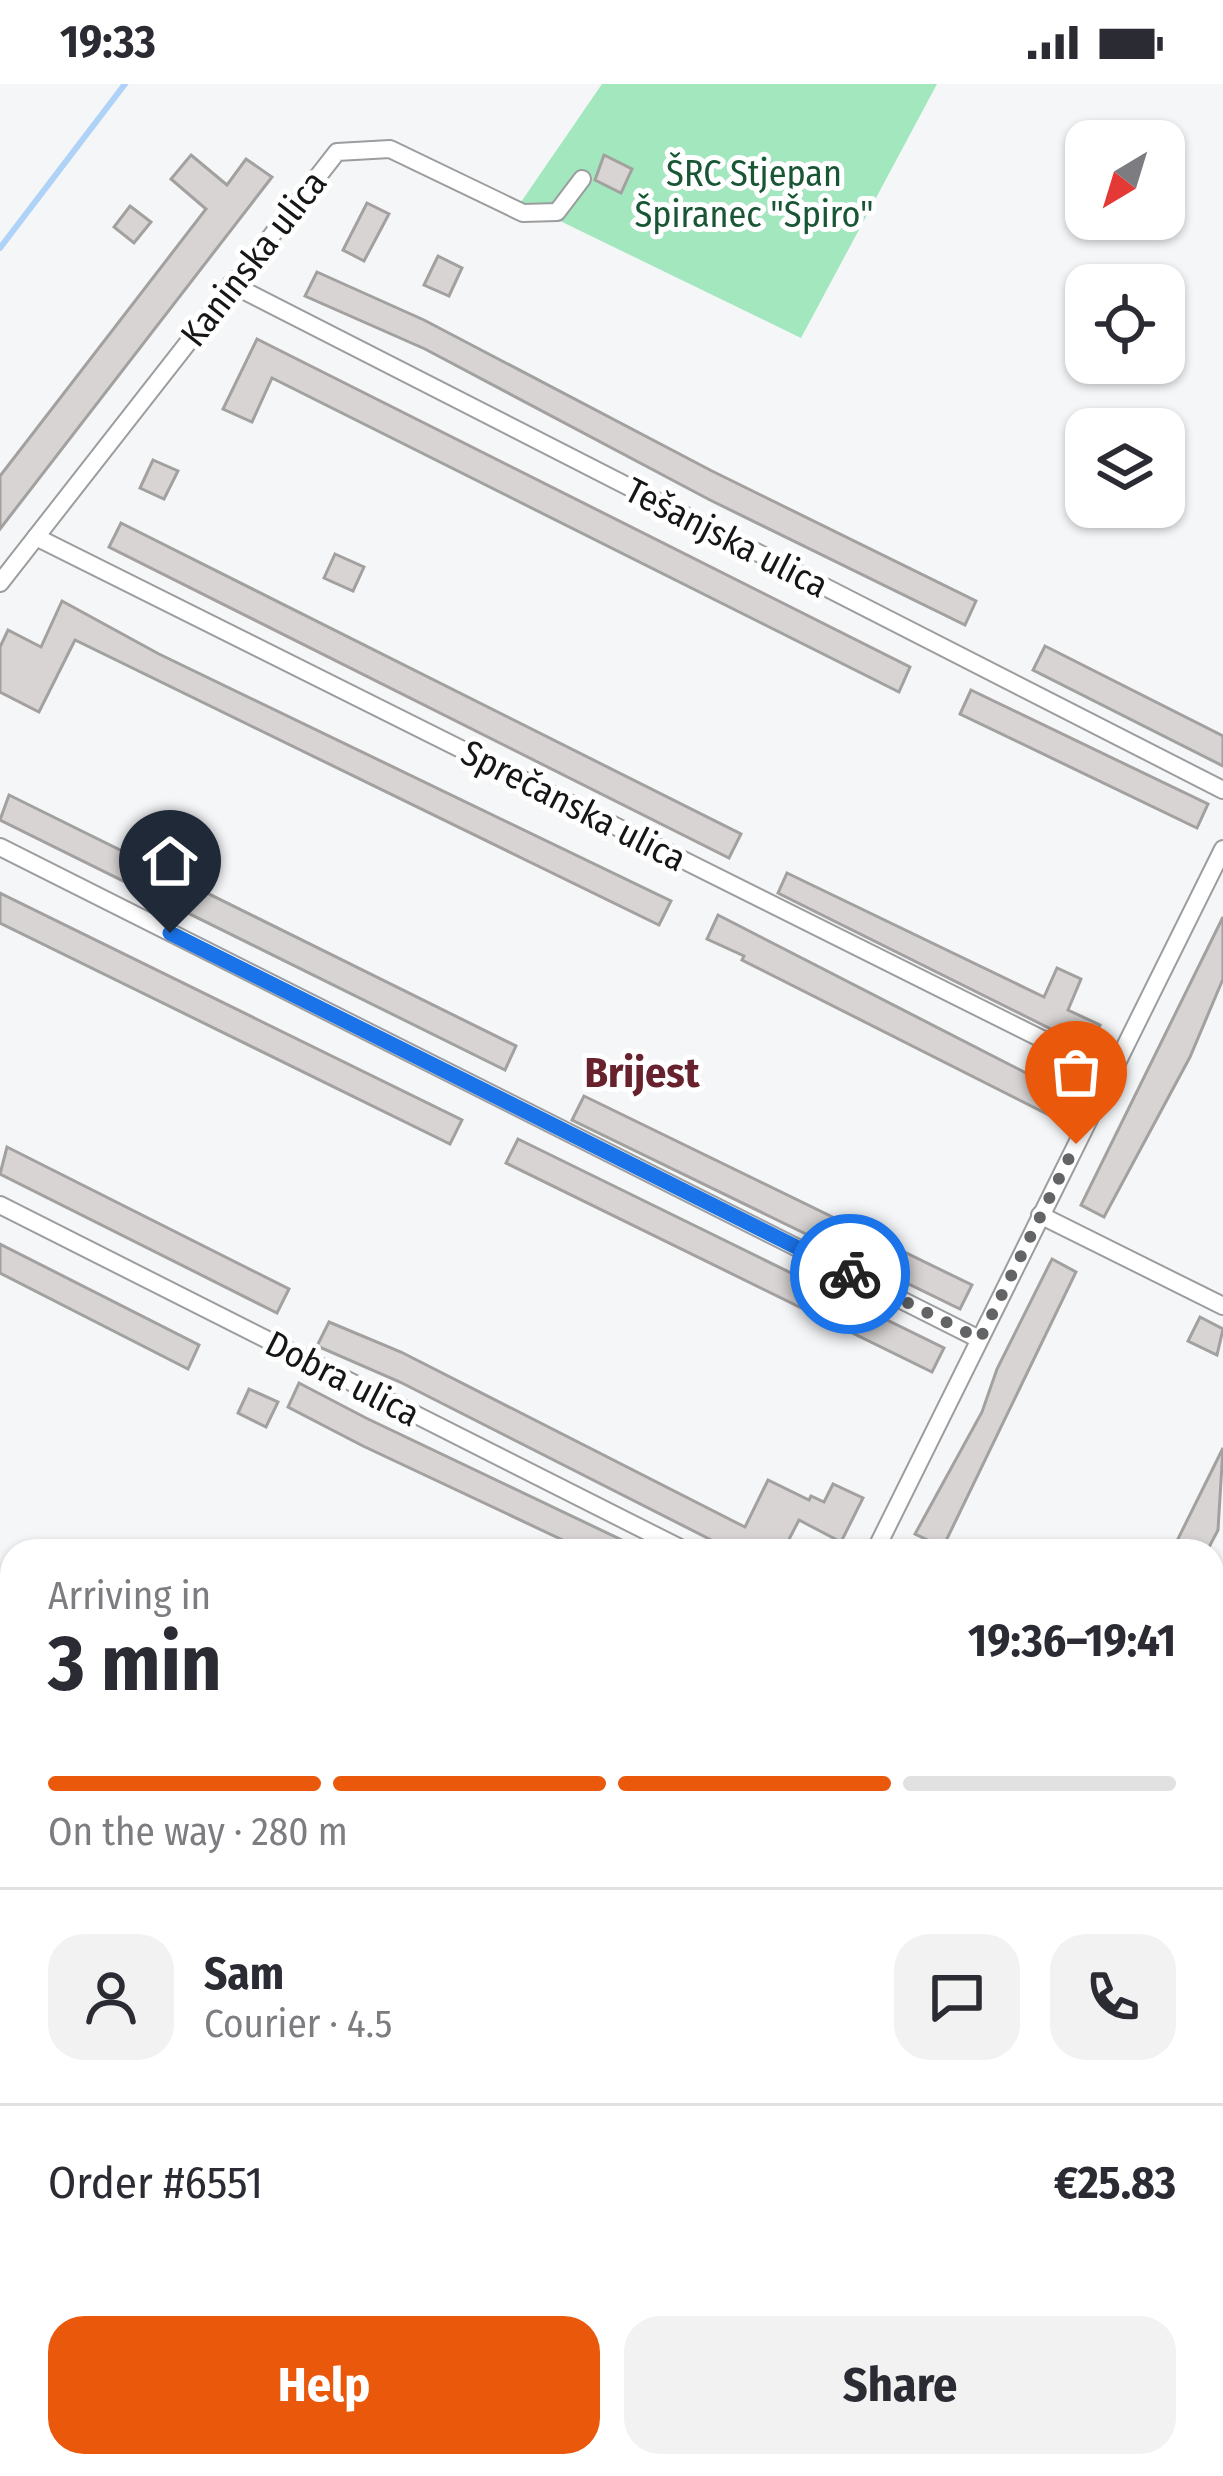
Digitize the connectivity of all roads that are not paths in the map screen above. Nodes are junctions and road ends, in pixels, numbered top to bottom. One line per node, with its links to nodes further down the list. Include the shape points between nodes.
1 (582, 179): 2 (street, Kaninska ulica, via 557,212 523,214 390,149 337,152)
2 (232, 284): 3 (street, Kaninska ulica); 5 (street, Tešanjska ulica)
3 (36, 536): 4 (street, Kaninska ulica); 8 (street, Sprečanska ulica)
4 (0, 583)
5 (1223, 790)
6 (0, 847): 12 (street)
7 (1223, 849): 8 (street)
8 (1112, 1074): 10 (street)
9 (0, 1204): 13 (street, Dobra ulica)
10 (1040, 1215): 11 (street); 12 (street)
11 (1223, 1306)
12 (980, 1339): 14 (street)
13 (662, 1539)
14 (881, 1539)

